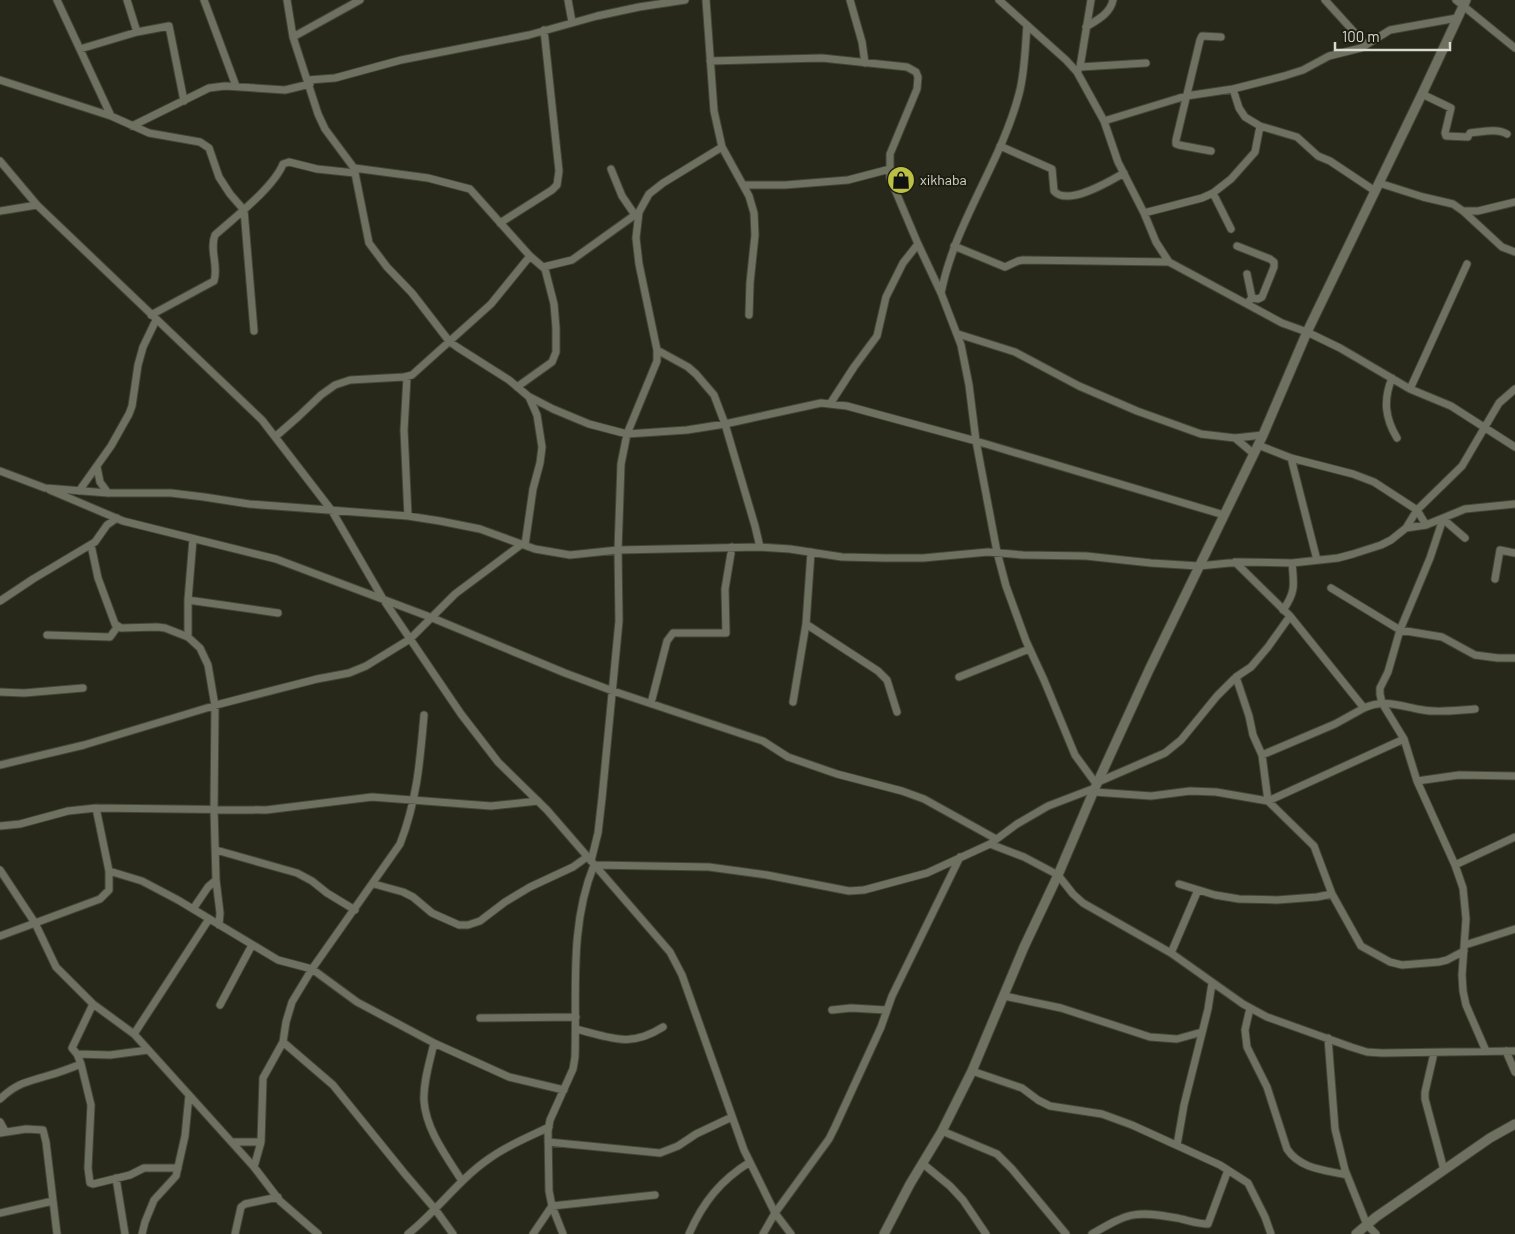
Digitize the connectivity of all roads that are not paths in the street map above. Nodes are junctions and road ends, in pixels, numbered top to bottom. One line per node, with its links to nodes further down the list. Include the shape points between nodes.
1 (57, 0): 26 (street)
2 (127, 0): 21 (street)
3 (204, 0): 33 (street)
4 (287, 0): 22 (street)
5 (360, 0): 22 (street)
6 (568, 0): 17 (street)
7 (685, 0): 14 (street)
8 (706, 0): 27 (street)
9 (850, 0): 28 (street)
10 (999, 0): 18 (street)
11 (1091, 0): 19 (street)
12 (1113, 0): 19 (street, via 1106,14)
13 (1325, 0): 24 (street)
14 (658, 2): 17 (street)
15 (1462, 2): 16 (street); 25 (street)
16 (1457, 18): 24 (street, via 1390,30); 35 (street)
17 (572, 22): 20 (street)
18 (1026, 26): 30 (street); 43 (street, via 1025,60 1019,93)
19 (1086, 27): 30 (street)
20 (544, 30): 32 (street); 61 (street, via 558,181 552,190)
21 (138, 32): 26 (street); 37 (street, via 169,26)
22 (293, 36): 32 (street)
23 (1222, 37): 36 (street, via 1202,36)
24 (1366, 44): 34 (street, via 1329,56 1302,70)
25 (1515, 48)
26 (80, 49): 38 (street)
27 (710, 61): 28 (street, via 822,58); 44 (street, via 714,111)
28 (865, 63): 47 (street, via 906,67 914,70 918,78 917,89 890,154)
29 (1146, 63): 30 (street)
30 (1078, 70): 39 (street)
31 (0, 80): 38 (street)
32 (309, 82): 33 (street, via 285,90); 49 (street, via 326,130)
33 (236, 86): 37 (street, via 209,88)
34 (1233, 89): 36 (street); 41 (street, via 1244,117)
35 (1422, 94): 42 (street, via 1451,108 1446,136 1468,138 1470,133 1494,131); 52 (street)
36 (1186, 96): 39 (street); 45 (street, via 1176,144)
37 (184, 101): 40 (street)
38 (111, 116): 40 (street)
39 (1104, 122): 50 (street)
40 (132, 126): 56 (street, via 149,133 204,144 209,148 219,177)
41 (1260, 126): 52 (street, via 1296,137 1318,156 1356,180); 53 (street, via 1255,152 1231,179)
42 (1507, 134)
43 (1000, 146): 50 (street, via 1052,169 1054,191 1058,195 1084,193); 64 (street)
44 (722, 148): 51 (street); 60 (street, via 663,183 649,194)
45 (1210, 150)
46 (0, 161): 55 (street)
47 (890, 168): 51 (street, via 848,180); 63 (street, via 892,184)
48 (611, 169): 60 (street, via 622,196)
49 (355, 171): 56 (street, via 331,171 286,162); 61 (street, via 428,178 465,186); 84 (street, via 369,243)
50 (1124, 173): 59 (street)
51 (743, 185): 77 (street, via 754,213)
52 (1377, 187): 58 (street, via 1445,201); 82 (street)
53 (1213, 193): 59 (street); 62 (street)
54 (1515, 202): 58 (street, via 1478,211)
55 (37, 205): 57 (street); 78 (street)
56 (244, 210): 78 (street, via 215,235 214,281); 80 (street)
57 (0, 211)
58 (1463, 211): 66 (street, via 1502,247)
59 (1144, 213): 68 (street)
60 (637, 214): 70 (street, via 572,260); 85 (street, via 639,264)
61 (500, 223): 67 (street)
62 (1231, 230)
63 (918, 244): 73 (street); 92 (street, via 903,263 886,297 877,336)
64 (954, 246): 68 (street, via 1005,267 1023,260); 71 (street)
65 (1237, 246): 75 (street, via 1274,262 1262,297)
66 (1515, 252)
67 (530, 256): 70 (street); 84 (street, via 491,304)
68 (1169, 262): 76 (street)
69 (1467, 264): 89 (street)
70 (543, 267): 88 (street, via 554,304 556,352 552,362)
71 (945, 272): 73 (street); 74 (street)
72 (1247, 274): 75 (street)
73 (933, 277): 74 (street)
74 (941, 293): 83 (street)
75 (1252, 298): 76 (street)
76 (1247, 305): 82 (street)
77 (749, 315)
78 (153, 318): 79 (street); 81 (street)
79 (163, 327): 81 (street); 97 (street)
80 (254, 331)
81 (150, 332): 105 (street, via 138,365 132,406)
82 (1307, 332): 87 (street); 96 (street)
83 (958, 334): 98 (street, via 1015,352 1079,386 1163,421 1201,434); 100 (street)
84 (449, 341): 86 (street); 88 (street)
85 (657, 350): 93 (street, via 696,374 714,395); 95 (street, via 653,373)
86 (407, 377): 97 (street, via 350,380 335,385); 115 (street, via 404,430)
87 (1392, 378): 89 (street); 99 (street, via 1387,390 1386,416)
88 (517, 387): 91 (street)
89 (1410, 389): 94 (street, via 1451,406)
90 (1515, 389): 94 (street, via 1499,403)
91 (528, 396): 95 (street, via 588,424); 124 (street, via 537,415 542,447)
92 (830, 404): 93 (street); 100 (street)
93 (724, 424): 95 (street); 126 (street)
94 (1485, 427): 102 (street); 111 (street, via 1462,466)
95 (627, 434): 127 (street, via 621,464)
96 (1263, 435): 98 (street); 101 (street)
97 (275, 436): 112 (street)
98 (1235, 438): 103 (street)
99 (1397, 438)
100 (976, 441): 114 (street); 129 (street)
101 (1258, 445): 103 (street); 104 (street)
102 (1515, 448)
103 (1254, 454): 114 (street)
104 (1291, 458): 111 (street, via 1364,478); 131 (street)
105 (97, 467): 108 (street); 109 (street, via 100,482)
106 (0, 471): 107 (street)
107 (45, 488): 108 (street); 113 (street)
108 (79, 490): 109 (street)
109 (108, 493): 112 (street, via 171,493)
110 (1515, 504): 117 (street, via 1465,509)
111 (1417, 510): 119 (street); 120 (street)
112 (332, 511): 115 (street); 137 (street)
113 (105, 513): 116 (street); 118 (street)
114 (1224, 515): 134 (street)
115 (408, 516): 124 (street, via 480,529)
116 (116, 518): 118 (street); 122 (street)
117 (1443, 519): 119 (street); 121 (street); 146 (street)
118 (107, 524): 123 (street)
119 (1426, 525): 120 (street)
120 (1406, 528): 131 (street, via 1381,545 1338,558)
121 (1465, 538)
122 (193, 539): 137 (street, via 276,559); 138 (street)
123 (91, 544): 139 (street); 145 (street, via 104,597)
124 (524, 544): 127 (street, via 570,555); 143 (street, via 455,594)
125 (732, 547): 126 (street); 127 (street); 158 (street, via 725,589 726,633 673,632 667,641)
126 (760, 547): 128 (street)
127 (618, 550): 155 (street, via 620,612)
128 (811, 552): 129 (street, via 842,557 886,558); 144 (street)
129 (997, 552): 134 (street); 150 (street)
130 (1515, 553): 135 (street, via 1500,550)
131 (1317, 560): 133 (street)
132 (1235, 562): 133 (street); 134 (street); 140 (street)
133 (1292, 563): 140 (street, via 1295,586 1292,598)
134 (1199, 566): 170 (street)
135 (1495, 579)
136 (1331, 588): 146 (street)
137 (383, 599): 143 (street); 149 (street)
138 (188, 600): 141 (street); 148 (street)
139 (0, 601)
140 (1283, 610): 142 (street)
141 (278, 613)
142 (1290, 616): 153 (street, via 1251,667); 161 (street)
143 (430, 617): 149 (street); 155 (street)
144 (806, 624): 157 (street); 163 (street, via 878,671 887,680)
145 (118, 626): 147 (street, via 107,637); 148 (street, via 165,628)
146 (1400, 630): 151 (street, via 1442,637 1474,655); 159 (street, via 1380,688)
147 (47, 636)
148 (188, 637): 160 (street, via 200,648 208,665)
149 (410, 638): 160 (street, via 349,673); 172 (street, via 498,762)
150 (1029, 649): 152 (street); 170 (street, via 1076,755)
151 (1515, 658)
152 (959, 676)
153 (1236, 677): 166 (street); 170 (street, via 1181,740 1165,753)
154 (83, 688): 156 (street)
155 (613, 691): 158 (street); 182 (street, via 599,824)
156 (0, 692)
157 (793, 702)
158 (651, 703): 178 (street, via 763,741 788,757 924,799)
159 (1382, 703): 161 (street); 162 (street, via 1422,710); 165 (street)
160 (215, 706): 167 (street, via 84,745); 175 (street)
161 (1364, 708): 166 (street)
162 (1475, 709)
163 (897, 712)
164 (424, 715): 171 (street)
165 (1404, 739): 169 (street); 173 (street)
166 (1262, 755): 173 (street)
167 (0, 764)
168 (1515, 776): 169 (street, via 1459,775)
169 (1417, 781): 183 (street)
170 (1096, 787): 173 (street, via 1151,796 1190,791 1216,792); 178 (street, via 1048,806); 186 (street)
171 (415, 800): 172 (street, via 491,806); 175 (street, via 372,797 266,810); 188 (street, via 400,844)
172 (538, 801): 182 (street)
173 (1268, 801): 191 (street, via 1314,846)
174 (96, 808): 175 (street); 176 (street); 185 (street)
175 (214, 808): 180 (street)
176 (0, 826)
177 (1515, 837): 183 (street)
178 (996, 839): 179 (street)
179 (990, 844): 181 (street); 186 (street)
180 (216, 850): 187 (street); 193 (street, via 297,873)
181 (960, 856): 182 (street, via 920,875 856,891 709,867); 209 (street)
182 (591, 861): 188 (street, via 530,887 480,921 468,925 459,925 432,913 403,892); 210 (street, via 580,913); 231 (street, via 676,961)
183 (1455, 865): 200 (street, via 1466,906)
184 (0, 870): 195 (street)
185 (109, 871): 192 (street, via 142,880); 195 (street, via 109,890 100,899)
186 (1058, 875): 201 (street, via 1082,903); 204 (street)
187 (216, 880): 192 (street); 196 (street)
188 (374, 884): 193 (street)
189 (1179, 884): 190 (street)
190 (1198, 890): 191 (street, via 1239,899 1277,900); 201 (street)
191 (1332, 894): 200 (street, via 1361,946 1390,962 1402,965 1439,962)
192 (193, 909): 194 (street)
193 (355, 910): 202 (street)
194 (209, 919): 196 (street); 215 (street)
195 (35, 923): 198 (street); 205 (street, via 56,967)
196 (219, 925): 199 (street)
197 (1515, 929): 200 (street)
198 (0, 936)
199 (252, 945): 202 (street, via 278,960); 206 (street)
200 (1464, 948): 220 (street, via 1462,976 1466,1005)
201 (1171, 952): 203 (street)
202 (312, 969): 217 (street, via 292,1002); 218 (street, via 358,1002)
203 (1212, 983): 207 (street); 214 (street)
204 (1004, 996): 214 (street, via 1061,1008 1150,1037 1176,1039); 226 (street)
205 (93, 1004): 215 (street); 224 (street, via 72,1044)
206 (220, 1005)
207 (1250, 1008): 216 (street, via 1267,1018); 247 (street, via 1245,1030 1247,1047 1266,1087 1287,1149 1299,1162)
208 (832, 1010): 209 (street)
209 (886, 1010): 256 (street, via 882,1027 829,1139)
210 (576, 1017): 211 (street); 213 (street)
211 (480, 1018)
212 (663, 1027): 213 (street, via 649,1036 622,1040)
213 (576, 1029): 228 (street, via 573,1069)
214 (1202, 1032): 240 (street)
215 (134, 1034): 219 (street)
216 (1328, 1038): 223 (street, via 1366,1052); 247 (street, via 1333,1122)
217 (283, 1042): 238 (street, via 263,1078); 254 (street, via 333,1085)
218 (434, 1043): 228 (street, via 509,1077); 249 (street, via 425,1090 426,1115 434,1135)
219 (148, 1050): 224 (street, via 110,1056); 229 (street)
220 (1486, 1051): 221 (street); 223 (street)
221 (1506, 1051): 222 (street); 227 (street)
222 (1515, 1051)
223 (1434, 1053): 246 (street, via 1426,1099)
224 (77, 1054): 225 (street)
225 (81, 1064): 230 (street, via 26,1081); 248 (street, via 90,1105 89,1181 93,1184)
226 (972, 1071): 235 (street); 240 (street, via 1022,1088 1050,1106 1102,1114)
227 (1515, 1072)
228 (564, 1090): 234 (street)
229 (189, 1095): 237 (street); 244 (street)
230 (0, 1099)
231 (732, 1116): 239 (street, via 660,1153); 241 (street)
232 (0, 1122): 236 (street)
233 (1515, 1124): 246 (street)
234 (548, 1127): 239 (street); 249 (street, via 489,1158)
235 (942, 1131): 242 (street); 272 (street, via 996,1154)
236 (2, 1132): 252 (street, via 43,1130)
237 (232, 1142): 238 (street); 243 (street)
238 (261, 1142): 243 (street)
239 (548, 1142): 253 (street)
240 (1177, 1144): 245 (street)
241 (750, 1162): 256 (street); 267 (street, via 714,1192 700,1210)
242 (922, 1163): 270 (street); 271 (street, via 956,1193)
243 (254, 1167): 251 (street)
244 (178, 1168): 248 (street, via 144,1168); 260 (street, via 173,1182 154,1200)
245 (1228, 1170): 273 (street, via 1208,1224 1135,1214 1120,1218); 274 (street, via 1248,1184)
246 (1444, 1170): 257 (street)
247 (1347, 1175): 257 (street)
248 (116, 1178): 259 (street)
249 (462, 1181): 254 (street)
250 (655, 1195): 253 (street)
251 (278, 1198): 261 (street, via 241,1207); 262 (street)
252 (53, 1201): 255 (street); 258 (street)
253 (552, 1206): 265 (street); 266 (street)
254 (435, 1208): 263 (street); 264 (street)
255 (0, 1213)
256 (775, 1213): 268 (street); 269 (street)
257 (1367, 1225): 275 (street); 276 (street)
258 (57, 1234)
259 (124, 1234)
260 (142, 1234)
261 (235, 1234)
262 (318, 1234)
263 (408, 1234)
264 (452, 1234)
265 (533, 1234)
266 (563, 1234)
267 (689, 1234)
268 (763, 1234)
269 (791, 1234)
270 (884, 1234)
271 (986, 1234)
272 (1066, 1234)
273 (1092, 1234)
274 (1271, 1234)
275 (1356, 1234)
276 (1376, 1234)

